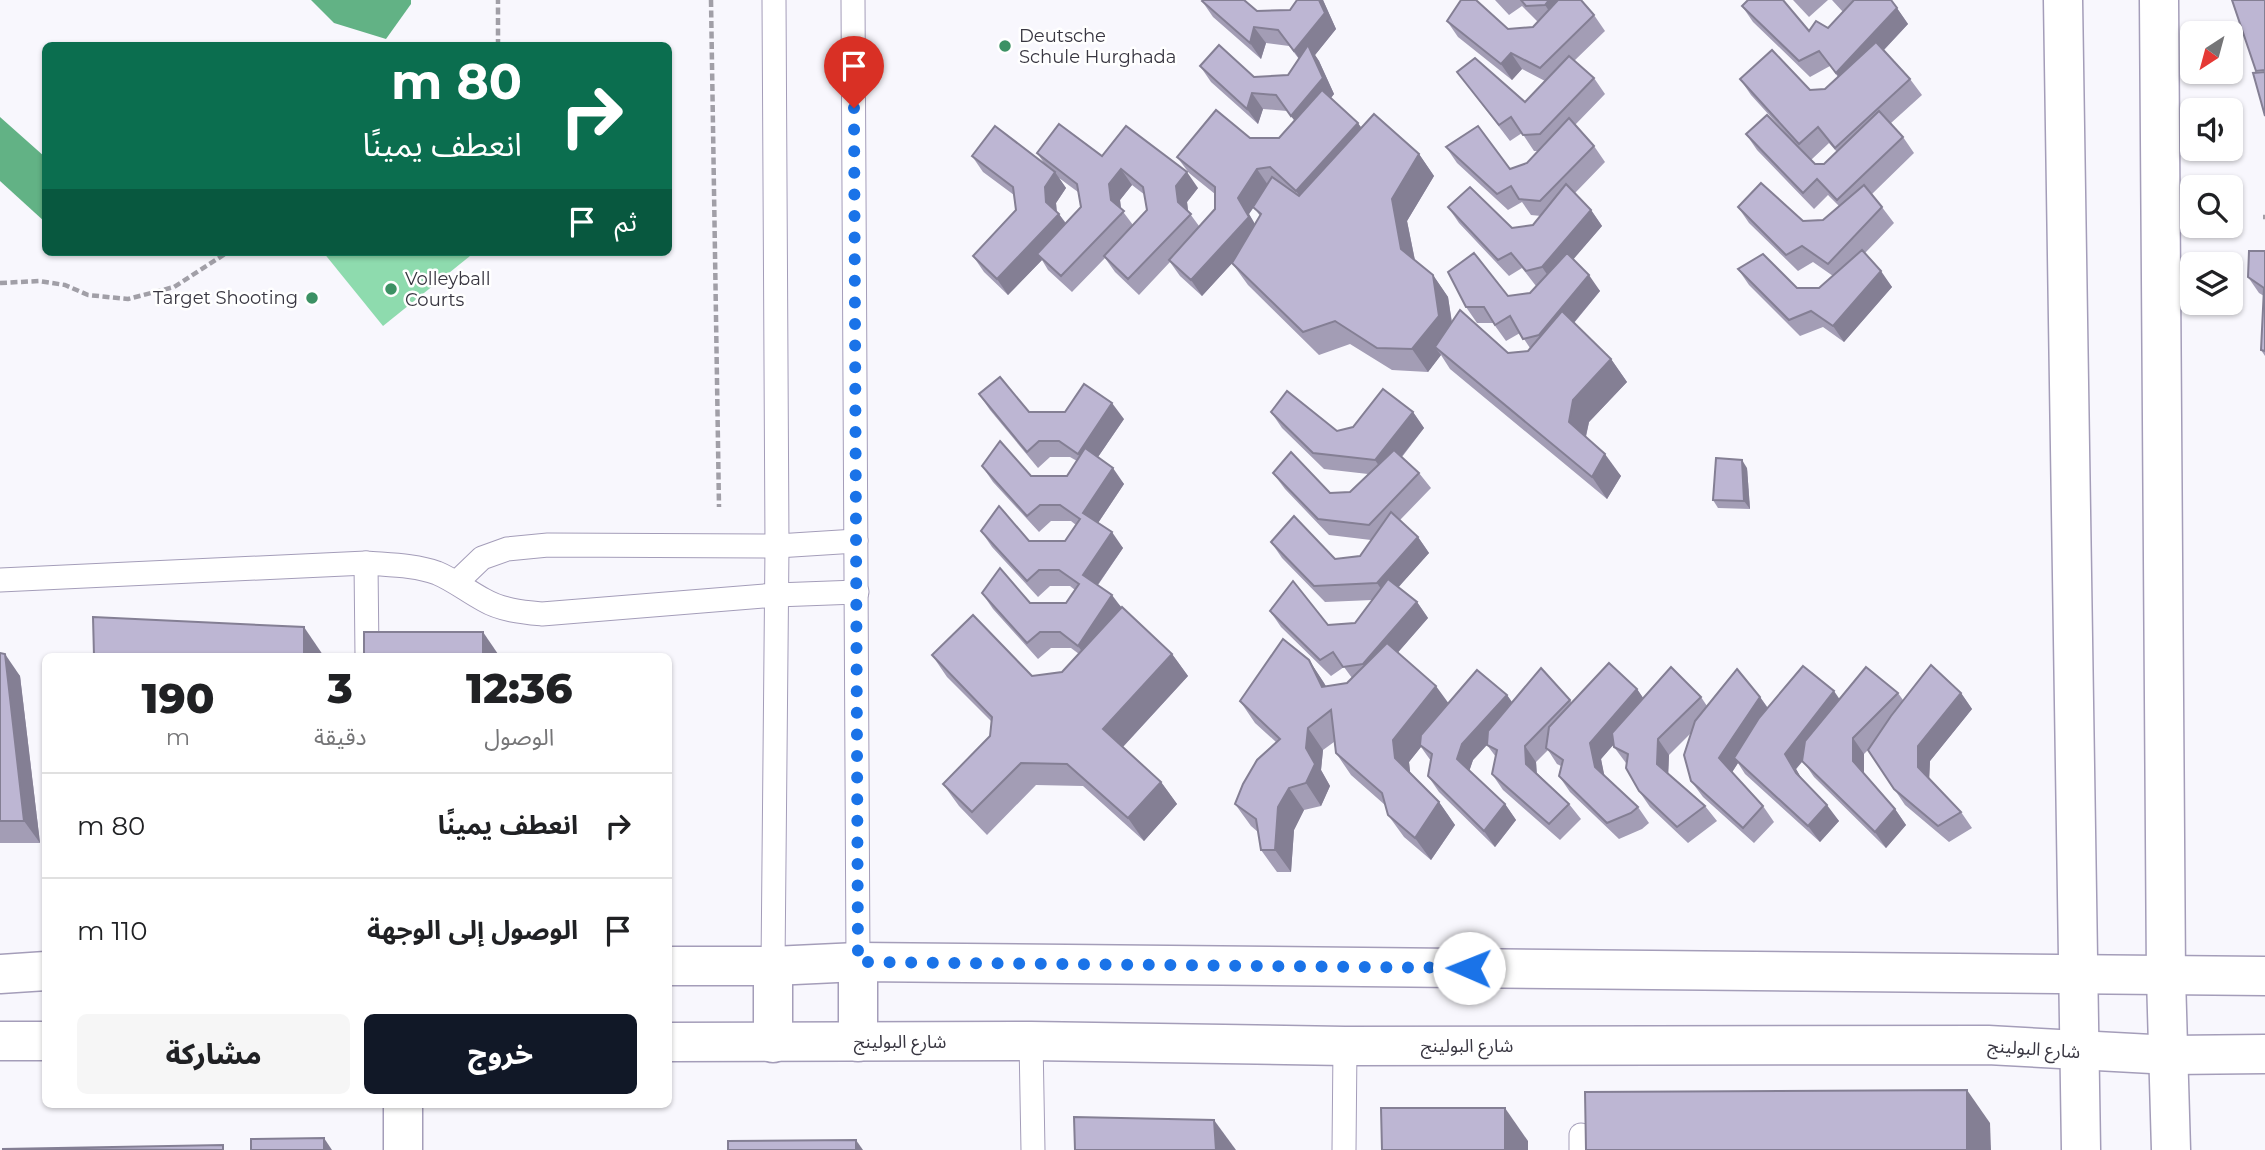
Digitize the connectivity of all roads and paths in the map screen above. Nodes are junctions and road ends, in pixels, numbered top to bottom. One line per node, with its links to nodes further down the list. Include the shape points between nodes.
1 (499, 0): 7 (path)
2 (711, 0): 11 (path)
3 (774, 0): 12 (lane)
4 (853, 0): 10 (lane)
5 (2063, 0): 24 (street)
6 (2159, 0): 26 (street)
7 (499, 42)
8 (222, 256): 9 (path, via 174,287 128,299 88,295 39,281)
9 (0, 283)
10 (856, 541): 12 (lane); 16 (lane)
11 (720, 546): 12 (lane); 15 (lane, via 507,549 482,558)
12 (777, 546): 17 (lane)
13 (366, 564): 14 (lane); 15 (lane, via 433,572); 18 (lane)
14 (0, 580)
15 (457, 582): 17 (lane, via 511,611 542,614)
16 (857, 592): 17 (lane); 19 (lane)
17 (776, 595): 20 (lane)
18 (367, 653)
19 (858, 962): 20 (street); 24 (street); 31 (street)
20 (773, 966): 21 (street); 32 (street)
21 (672, 967)
22 (42, 971): 23 (street)
23 (0, 974)
24 (2079, 975): 26 (street); 34 (street)
25 (2265, 976): 26 (street)
26 (2166, 977): 36 (street)
27 (0, 1041): 28 (street)
28 (42, 1041)
29 (1031, 1041): 31 (street, شارع البولينج); 33 (street, شارع البولينج); 39 (lane)
30 (672, 1042): 32 (street, شارع البولينج)
31 (858, 1042): 32 (street, شارع البولينج)
32 (774, 1043)
33 (1345, 1046): 34 (street, شارع البولينج, via 1988,1045); 40 (lane)
34 (2080, 1052): 36 (street, شارع البولينج); 41 (street)
35 (2265, 1054): 36 (street, شارع البولينج)
36 (2170, 1055): 42 (street)
37 (403, 1108): 38 (street)
38 (403, 1150)
39 (1033, 1150)
40 (1344, 1150)
41 (2081, 1150)
42 (2171, 1150)

